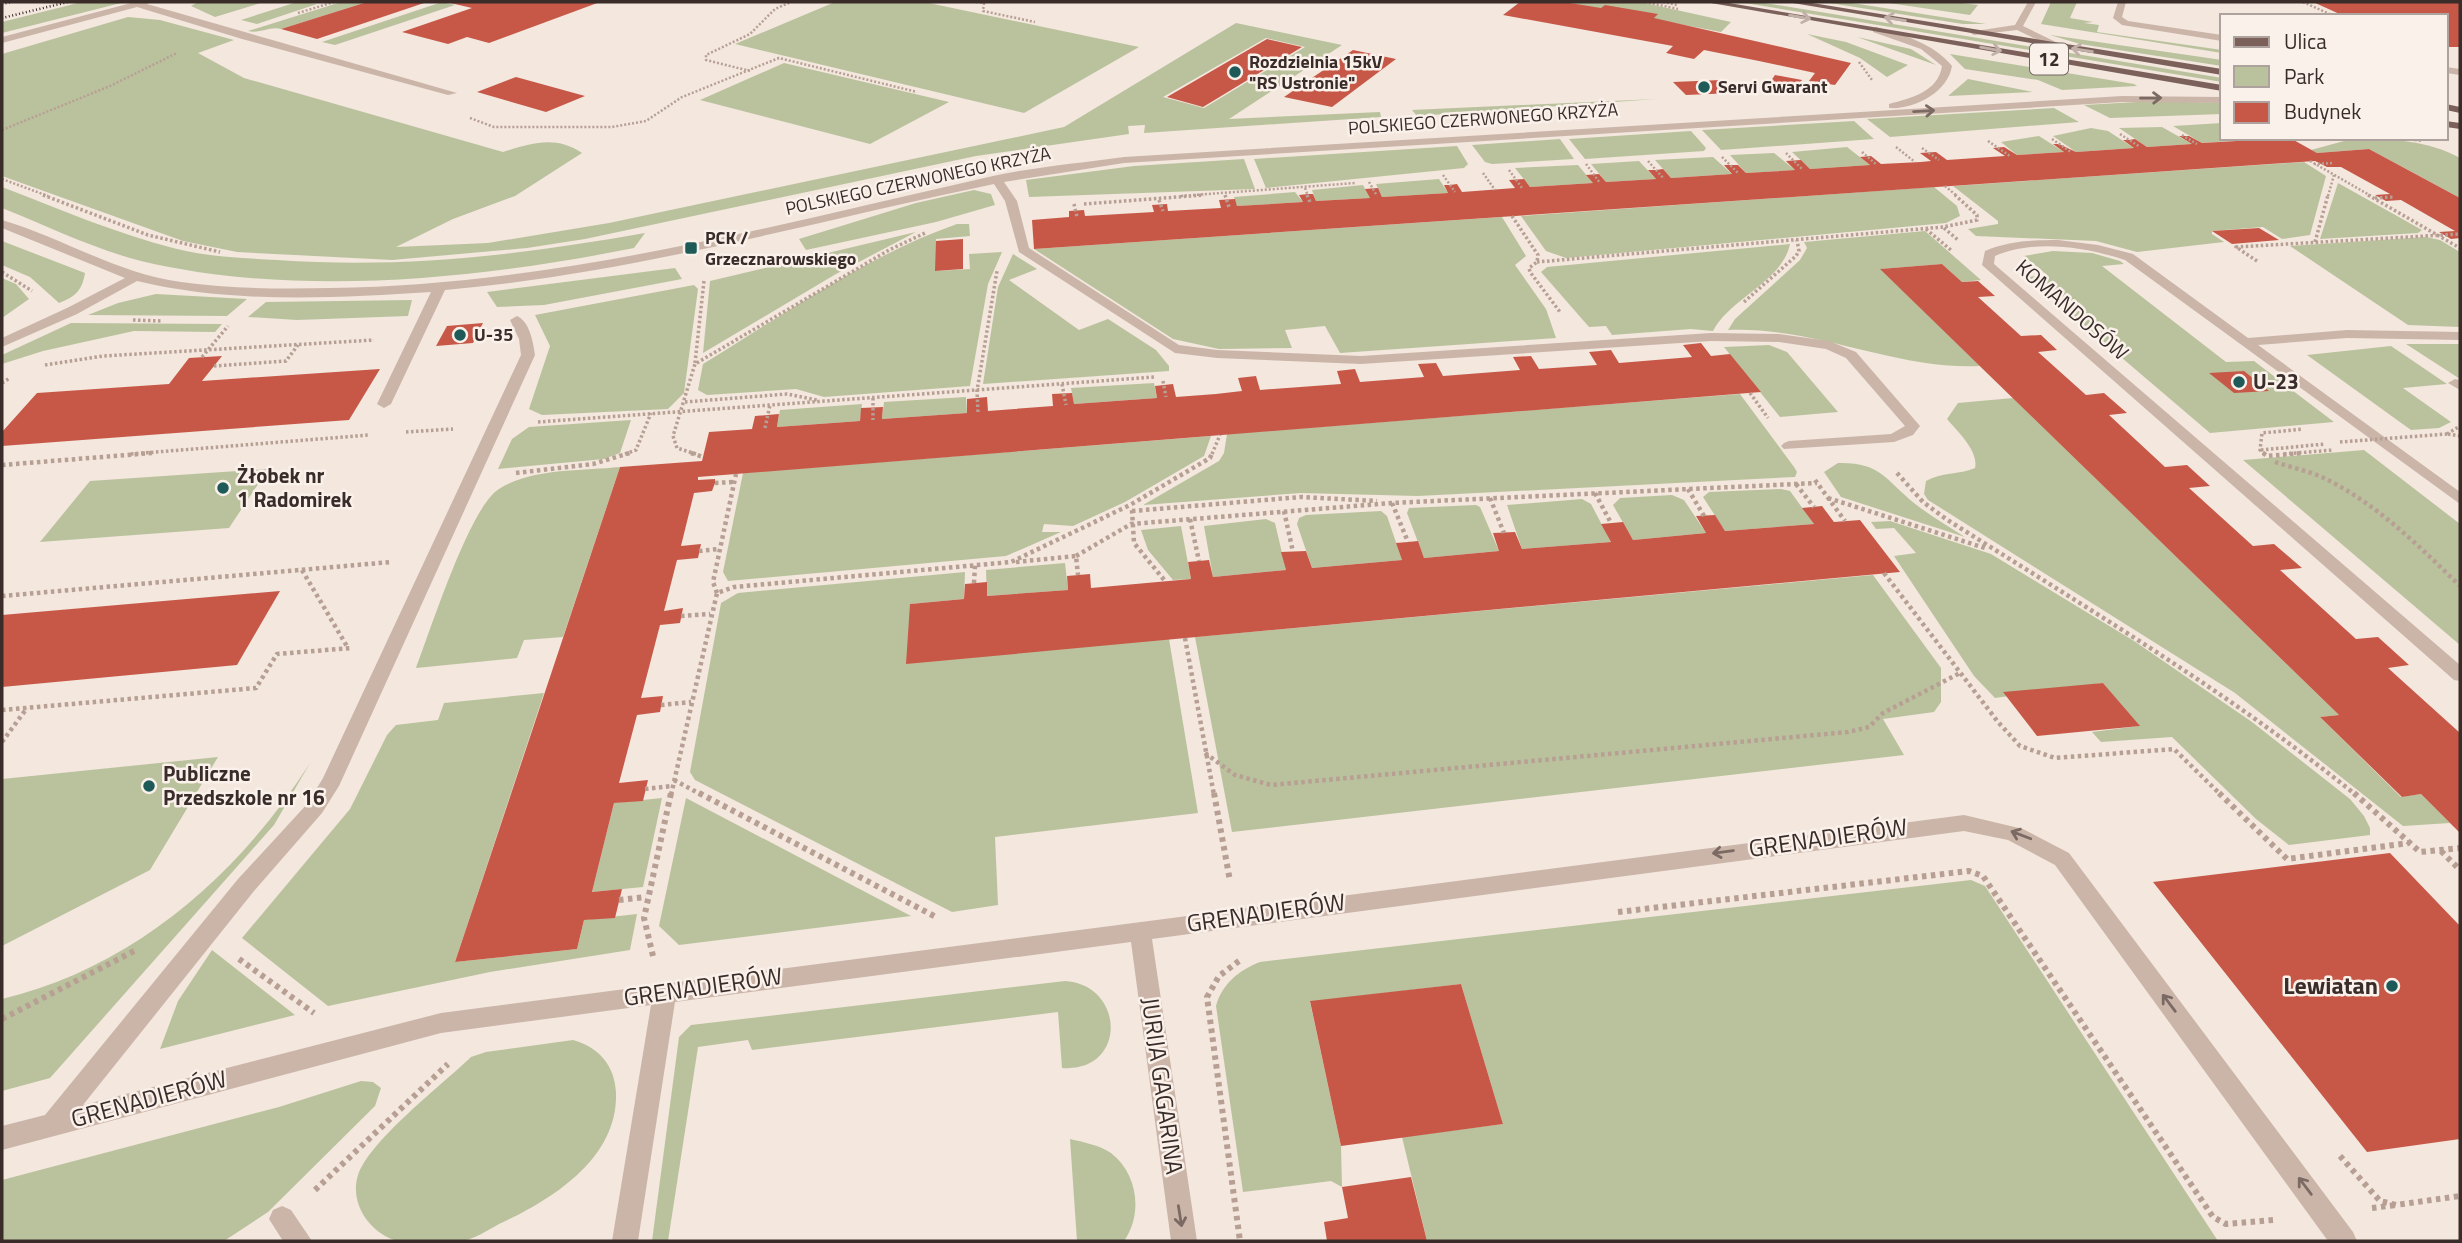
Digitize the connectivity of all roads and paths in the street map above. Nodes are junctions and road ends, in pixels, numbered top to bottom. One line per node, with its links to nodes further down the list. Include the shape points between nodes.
1 (791, 2): 18 (path, via 775,9 750,34 706,55 713,64)
2 (976, 2): 10 (path, via 984,3 983,11)
3 (1709, 2): 12 (main road, 12, one-way to 12)
4 (1791, 2): 13 (main road, 12, one-way to 4)
5 (2032, 2): 11 (street)
6 (2122, 2): 15 (street, via 2117,18 2125,23)
7 (2303, 2): 9 (path)
8 (141, 3): 14 (street); 16 (street)
9 (2330, 14)
10 (1035, 22)
11 (2018, 27): 13 (street); 17 (street)
12 (1876, 30): 20 (main road, 12, one-way to 20); 24 (street, POLSKIEGO CZERWONEGO KRZYŻA, via 1939,56 1947,66 1946,78 1914,100)
13 (1974, 32): 17 (main road, 12)
14 (234, 33): 22 (street); 25 (path, via 164,58 110,86)
15 (2220, 38)
16 (2, 40)
17 (2057, 46): 19 (main road, 12, one-way to 17)
18 (750, 71): 21 (path, via 779,58); 22 (path, via 682,97 646,121 612,127 494,127 462,116 445,103)
19 (2220, 72)
20 (2220, 88)
21 (917, 92)
22 (452, 93)
23 (2220, 100): 24 (street, POLSKIEGO CZERWONEGO KRZYŻA, one-way to 23, via 2142,98)
24 (1856, 114): 44 (street, POLSKIEGO CZERWONEGO KRZYŻA, via 1124,160)
25 (2, 130)
26 (1979, 135): 33 (path)
27 (2049, 137): 32 (path)
28 (1888, 141): 36 (path)
29 (1781, 148): 40 (path)
30 (1922, 148): 35 (path)
31 (1861, 152): 38 (path)
32 (2071, 152)
33 (2010, 156)
34 (1645, 158): 45 (path)
35 (1939, 160)
36 (1914, 162)
37 (2334, 163): 43 (path, via 2312,163)
38 (1877, 165)
39 (1480, 168): 50 (path)
40 (1803, 170)
41 (1442, 174): 51 (path)
42 (1513, 174): 49 (path)
43 (2334, 176): 55 (path); 73 (path)
44 (996, 179): 69 (street, via 1011,201); 80 (street, POLSKIEGO CZERWONEGO KRZYŻA, via 628,261)
45 (1664, 179)
46 (1369, 182): 53 (path)
47 (1945, 187): 64 (path, via 1977,220)
48 (1305, 188): 57 (path)
49 (1522, 188)
50 (1494, 190)
51 (1455, 192)
52 (1224, 195): 59 (path)
53 (1377, 197)
54 (2395, 197): 55 (path)
55 (2374, 198): 68 (path)
56 (1159, 200): 60 (path)
57 (1310, 202)
58 (1074, 204): 62 (path)
59 (1229, 207)
60 (1163, 211)
61 (1512, 216): 77 (path, via 1538,255)
62 (1077, 217)
63 (2, 224): 78 (street, POLSKIEGO CZERWONEGO KRZYŻA)
64 (1943, 227): 66 (path); 70 (path)
65 (934, 229): 88 (path, via 889,250)
66 (1926, 229): 71 (path); 72 (path)
67 (2460, 234): 68 (path)
68 (2437, 235): 73 (path); 74 (path)
69 (1020, 236): 87 (street, via 1023,249 1032,257 1175,349 1361,360); 96 (path, via 993,281)
70 (1955, 237)
71 (1939, 239)
72 (1797, 240): 75 (path); 77 (path)
73 (2315, 242): 76 (path, via 2236,247)
74 (2460, 248)
75 (1799, 251)
76 (2257, 261)
77 (1537, 262): 87 (path, via 1530,272)
78 (135, 277): 80 (street, POLSKIEGO CZERWONEGO KRZYŻA, via 243,290 367,292); 85 (street)
79 (705, 277): 88 (path)
80 (440, 287): 101 (street)
81 (517, 320): 125 (street, via 528,355)
82 (2460, 336): 84 (street, via 2347,334)
83 (375, 340): 86 (path)
84 (2247, 342): 134 (street, KOMANDOSÓW); 170 (street, KOMANDOSÓW, via 2150,269 2108,249 2059,244 2011,247 1995,250 1987,259 1998,274)
85 (2, 343)
86 (299, 345): 89 (path, via 286,361); 90 (path, via 103,356)
87 (1587, 346): 115 (street, via 1711,337 1829,345 1851,355 1913,426 1901,435)
88 (695, 364): 100 (path)
89 (214, 366)
90 (37, 368)
91 (1172, 375): 93 (path)
92 (16, 376): 94 (path)
93 (1161, 376): 95 (path); 97 (path)
94 (2, 383)
95 (1062, 384): 96 (path); 103 (path)
96 (977, 391): 98 (path); 105 (path)
97 (1166, 397)
98 (873, 398): 99 (path); 107 (path)
99 (824, 401): 100 (path, via 787,394); 102 (path)
100 (685, 402): 121 (path, via 674,443)
101 (383, 404)
102 (770, 405): 104 (path); 110 (path)
103 (1066, 405)
104 (702, 410)
105 (978, 412)
106 (651, 413): 125 (path, via 636,450 619,458)
107 (873, 420)
108 (2460, 426): 112 (path)
109 (355, 428): 122 (path, via 350,437)
110 (765, 428)
111 (2309, 429): 119 (path, via 2262,433)
112 (2447, 433): 114 (path); 116 (path, bridge)
113 (1220, 435): 135 (path, via 1210,458)
114 (2460, 436)
115 (1868, 440): 118 (street); 149 (path, via 1923,502)
116 (2340, 442)
117 (2326, 444): 119 (path)
118 (1789, 446)
119 (2260, 450): 120 (path, via 2267,456); 161 (path, via 2249,451 2326,478 2367,503)
120 (2335, 450)
121 (703, 457)
122 (2, 465)
123 (1809, 472): 128 (path)
124 (736, 474): 126 (path)
125 (474, 477): 167 (street)
126 (733, 482): 127 (path); 147 (path)
127 (715, 483)
128 (1817, 483): 129 (path); 133 (path)
129 (1796, 484): 130 (path); 137 (path)
130 (1688, 489): 131 (path); 140 (path)
131 (1595, 493): 132 (path); 143 (path)
132 (1490, 498): 136 (path); 145 (path)
133 (1828, 498): 142 (path); 149 (path)
134 (2460, 499)
135 (1136, 502): 138 (path); 154 (path)
136 (1392, 503): 138 (path, via 1301,497); 139 (path); 146 (path)
137 (1814, 507)
138 (1132, 510): 144 (path)
139 (1284, 511): 141 (path); 150 (path)
140 (1704, 516)
141 (1191, 519): 144 (path); 153 (path)
142 (1846, 521)
143 (1611, 523)
144 (1131, 524): 151 (path); 159 (path, via 1138,553)
145 (1504, 533)
146 (1408, 542)
147 (720, 549): 148 (path); 162 (path, via 713,582)
148 (699, 551)
149 (1996, 551): 179 (path, via 2249,711 2377,810)
150 (1293, 552)
151 (1076, 556): 154 (path); 158 (path)
152 (395, 561): 156 (path)
153 (1199, 561)
154 (1011, 562): 155 (path)
155 (975, 565): 160 (path); 162 (path, via 734,587)
156 (302, 569): 163 (path); 168 (path)
157 (1884, 573): 169 (path)
158 (1078, 575)
159 (1165, 581)
160 (974, 583)
161 (2460, 586)
162 (717, 593): 164 (path)
163 (2, 596)
164 (710, 614): 165 (path); 171 (path)
165 (681, 616)
166 (1185, 638): 176 (path)
167 (397, 645): 168 (path); 193 (street, via 350,748 315,807)
168 (348, 648): 173 (path, via 276,654 256,688)
169 (1959, 673): 176 (path, via 1902,702 1869,727 1848,732 1271,785 1240,780); 179 (path, via 2020,746 2039,755 2056,758 2174,749 2287,859)
170 (2460, 675)
171 (691, 702): 172 (path); 177 (path)
172 (661, 705)
173 (28, 707): 174 (path); 175 (path)
174 (2, 710)
175 (2, 742)
176 (1205, 753): 186 (path)
177 (673, 783): 178 (path); 183 (path); 187 (path)
178 (645, 789)
179 (2410, 843): 181 (path, via 2420,852)
180 (2460, 848): 181 (path)
181 (2440, 850): 182 (path)
182 (2460, 870)
183 (647, 897): 184 (path); 189 (path, via 644,918)
184 (619, 900)
185 (1611, 913): 198 (path, via 1969,871 1983,876 2213,1217 2226,1224)
186 (1237, 917): 188 (street, GRENADIERÓW); 198 (street, GRENADIERÓW, one-way to 186, via 2062,859 2034,840 2002,828 1928,825)
187 (946, 922)
188 (1140, 930): 191 (street, GRENADIERÓW); 202 (street, JURIJA GAGARINA, one-way to 202)
189 (654, 957)
190 (1244, 958): 203 (path, via 1225,968 1212,982 1207,997)
191 (666, 992): 192 (street, GRENADIERÓW); 201 (street)
192 (499, 1015): 193 (street, GRENADIERÓW, via 441,1023); 199 (path)
193 (53, 1124): 194 (street, GRENADIERÓW)
194 (2, 1138)
195 (2340, 1156): 197 (path, via 2380,1201)
196 (2460, 1196): 197 (path)
197 (2396, 1205): 198 (path)
198 (2325, 1213): 204 (street, GRENADIERÓW)
199 (282, 1219): 200 (street)
200 (299, 1241)
201 (625, 1241)
202 (1184, 1241)
203 (1240, 1241)
204 (2344, 1241)

